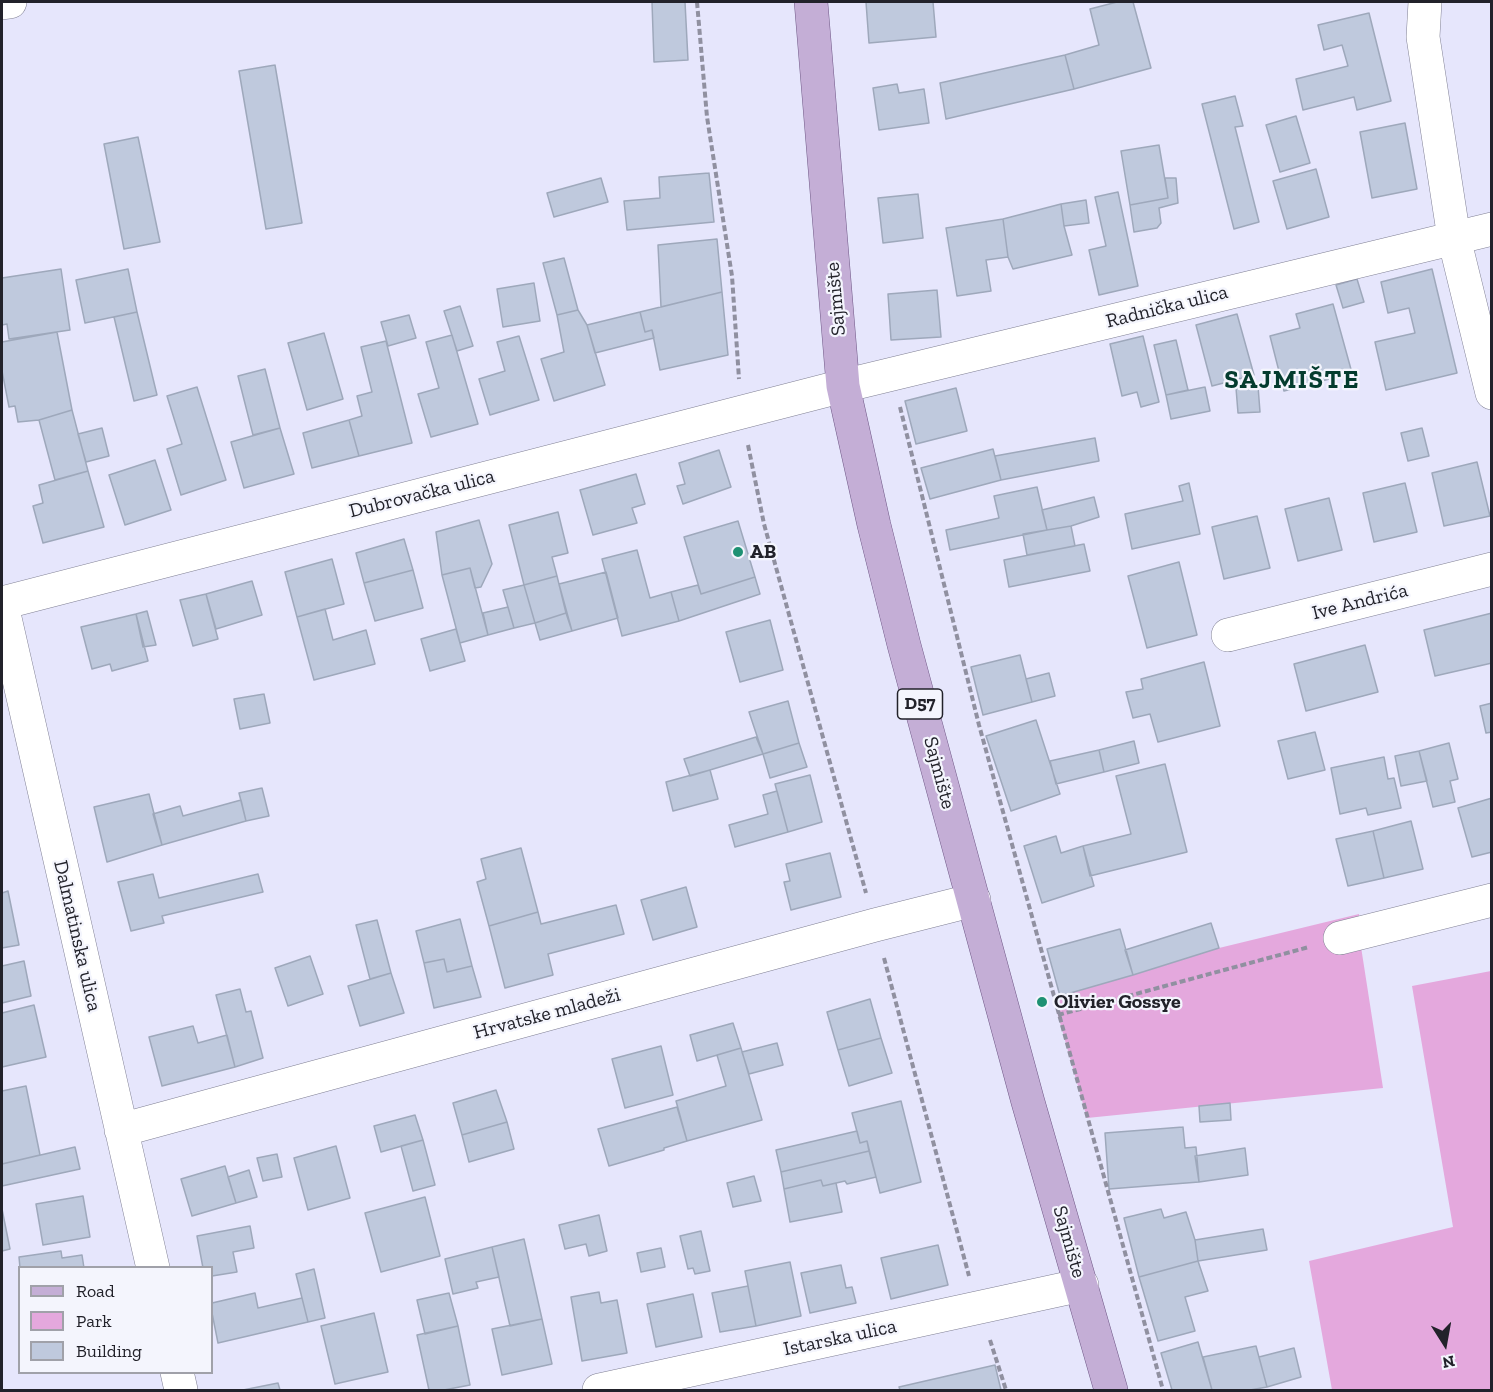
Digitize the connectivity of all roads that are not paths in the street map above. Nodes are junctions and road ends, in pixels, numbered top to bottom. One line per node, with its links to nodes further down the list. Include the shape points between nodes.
1 (10, 2): 4 (street)
2 (811, 2): 7 (main road, Sajmište / D57)
3 (1425, 2): 6 (street, via 1423,37)
4 (2, 3)
5 (1491, 229): 6 (street, Radnička ulica)
6 (1454, 238): 7 (street, Radnička ulica); 8 (street)
7 (843, 386): 10 (street, Dubrovačka ulica); 12 (main road, Sajmište / D57, via 874,525)
8 (1491, 393)
9 (1491, 569): 11 (street, Ive Andrića)
10 (2, 604): 15 (street, Dalmatinska ulica)
11 (1228, 635)
12 (974, 900): 15 (street, Hrvatske mladeži); 17 (main road, Sajmište / D57)
13 (1491, 900): 14 (street)
14 (1340, 939)
15 (122, 1130): 16 (street, Dalmatinska ulica)
16 (153, 1266)
17 (1082, 1285): 20 (street, Istarska ulica); 21 (main road, Sajmište / D57)
18 (177, 1374): 19 (street)
19 (181, 1390)
20 (599, 1390)
21 (1111, 1390)

